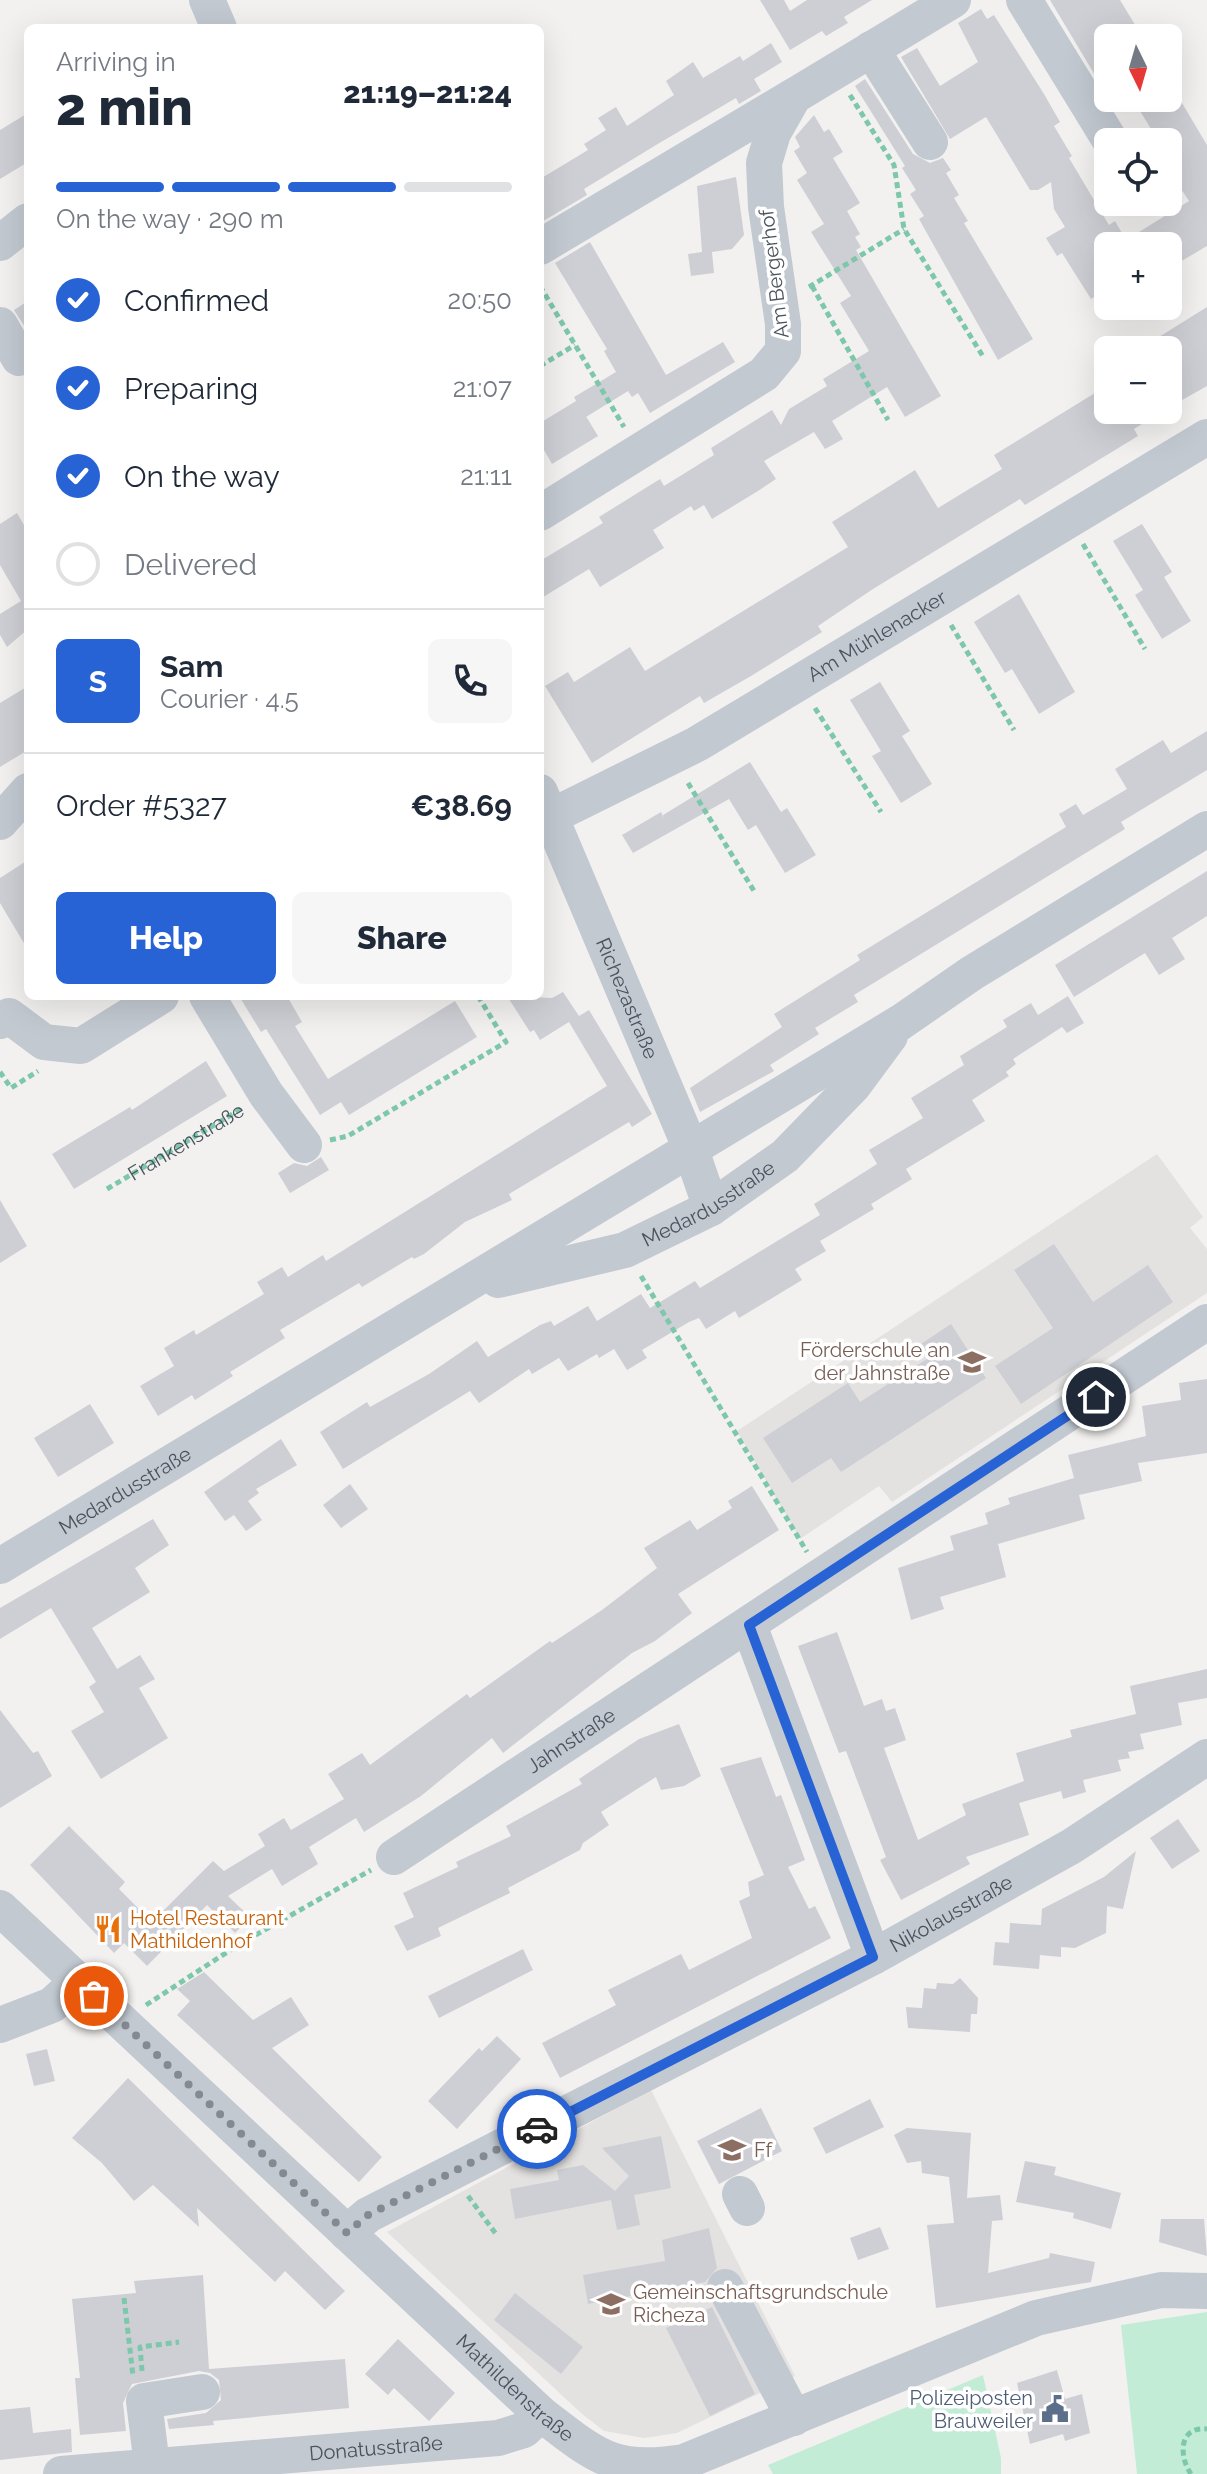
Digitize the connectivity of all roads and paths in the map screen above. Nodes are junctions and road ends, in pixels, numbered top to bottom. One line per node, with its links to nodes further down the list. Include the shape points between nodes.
1 (207, 0): 4 (street)
2 (953, 0): 5 (street, Am Bergerhof)
3 (1024, 0): 8 (street)
4 (217, 24)
5 (871, 49): 6 (street, Am Bergerhof); 9 (street)
6 (835, 71): 7 (street, Am Bergerhof); 11 (path, via 894,165)
7 (794, 96): 13 (street); 14 (street, Am Bergerhof, via 773,133 764,163 766,207)
8 (1102, 128)
9 (930, 142)
10 (24, 224): 12 (street)
11 (904, 229): 14 (path); 19 (path)
12 (0, 243)
13 (544, 245)
14 (795, 290): 21 (path); 23 (street, Am Bergerhof, via 783,351 764,374)
15 (544, 293): 17 (path)
16 (0, 325): 18 (street)
17 (575, 345): 20 (path); 23 (path)
18 (19, 358)
19 (984, 358)
20 (544, 364)
21 (888, 420)
22 (1207, 437): 25 (street, Am Mühlenacker)
23 (639, 452): 24 (street, Am Bergerhof)
24 (544, 511)
25 (1069, 520): 26 (street, Am Mühlenacker); 27 (path)
26 (936, 600): 28 (street, Am Mühlenacker); 29 (path)
27 (1145, 649)
28 (799, 683): 30 (street, Am Mühlenacker); 34 (path)
29 (1014, 730)
30 (672, 757): 32 (street, Am Mühlenacker); 37 (path)
31 (24, 795): 35 (street)
32 (544, 809)
33 (544, 811): 45 (street, Richezastraße)
34 (881, 812)
35 (0, 822)
36 (1207, 829): 42 (street, Medardusstraße)
37 (754, 891)
38 (155, 1000): 41 (street, via 81,1046 44,1042)
39 (209, 1000): 43 (street, Frankenstraße)
40 (480, 1000): 44 (path, via 506,1042 348,1136)
41 (3, 1011)
42 (901, 1022): 45 (street, Medardusstraße); 47 (street, Medardusstraße, via 853,1086 785,1156)
43 (266, 1094): 44 (street, Frankenstraße); 46 (path, Frankenstraße)
44 (304, 1145)
45 (690, 1147): 47 (street, Richezastraße); 49 (street, Medardusstraße)
46 (107, 1189)
47 (711, 1208): 48 (street, Medardusstraße)
48 (625, 1250): 49 (street, Medardusstraße); 52 (path)
49 (456, 1291): 51 (street, Medardusstraße)
50 (1207, 1322): 52 (street, Jahnstraße)
51 (0, 1566)
52 (822, 1577): 53 (street, Jahnstraße)
53 (749, 1625): 55 (street, Jahnstraße); 57 (street)
54 (1207, 1757): 57 (street, Nikolausstraße, via 1072,1846)
55 (394, 1857): 59 (path, via 238,1945)
56 (0, 1908): 58 (street, Mathildenstraße)
57 (873, 1957): 61 (street, Nikolausstraße)
58 (78, 1981): 59 (street, Mathildenstraße); 60 (street, via 52,2005)
59 (122, 2021): 62 (street, Mathildenstraße)
60 (0, 2025)
61 (452, 2172): 62 (street, Nikolausstraße, via 368,2215); 63 (path)
62 (347, 2233): 69 (street, Mathildenstraße)
63 (496, 2234)
64 (725, 2287): 70 (street)
65 (1207, 2291): 70 (street, Mathildenstraße, via 1161,2290 1036,2318)
66 (179, 2342): 68 (path, via 140,2347)
67 (202, 2392): 68 (street)
68 (144, 2401): 72 (street)
69 (541, 2414): 72 (street, Donatusstraße, via 524,2430 498,2438); 73 (street, Mathildenstraße)
70 (794, 2418): 73 (street, Mathildenstraße, via 684,2462)
71 (1207, 2429): 75 (path, via 1190,2434 1182,2447)
72 (152, 2466): 74 (street, Donatusstraße)
73 (624, 2470)
74 (61, 2474)
75 (1191, 2474)

